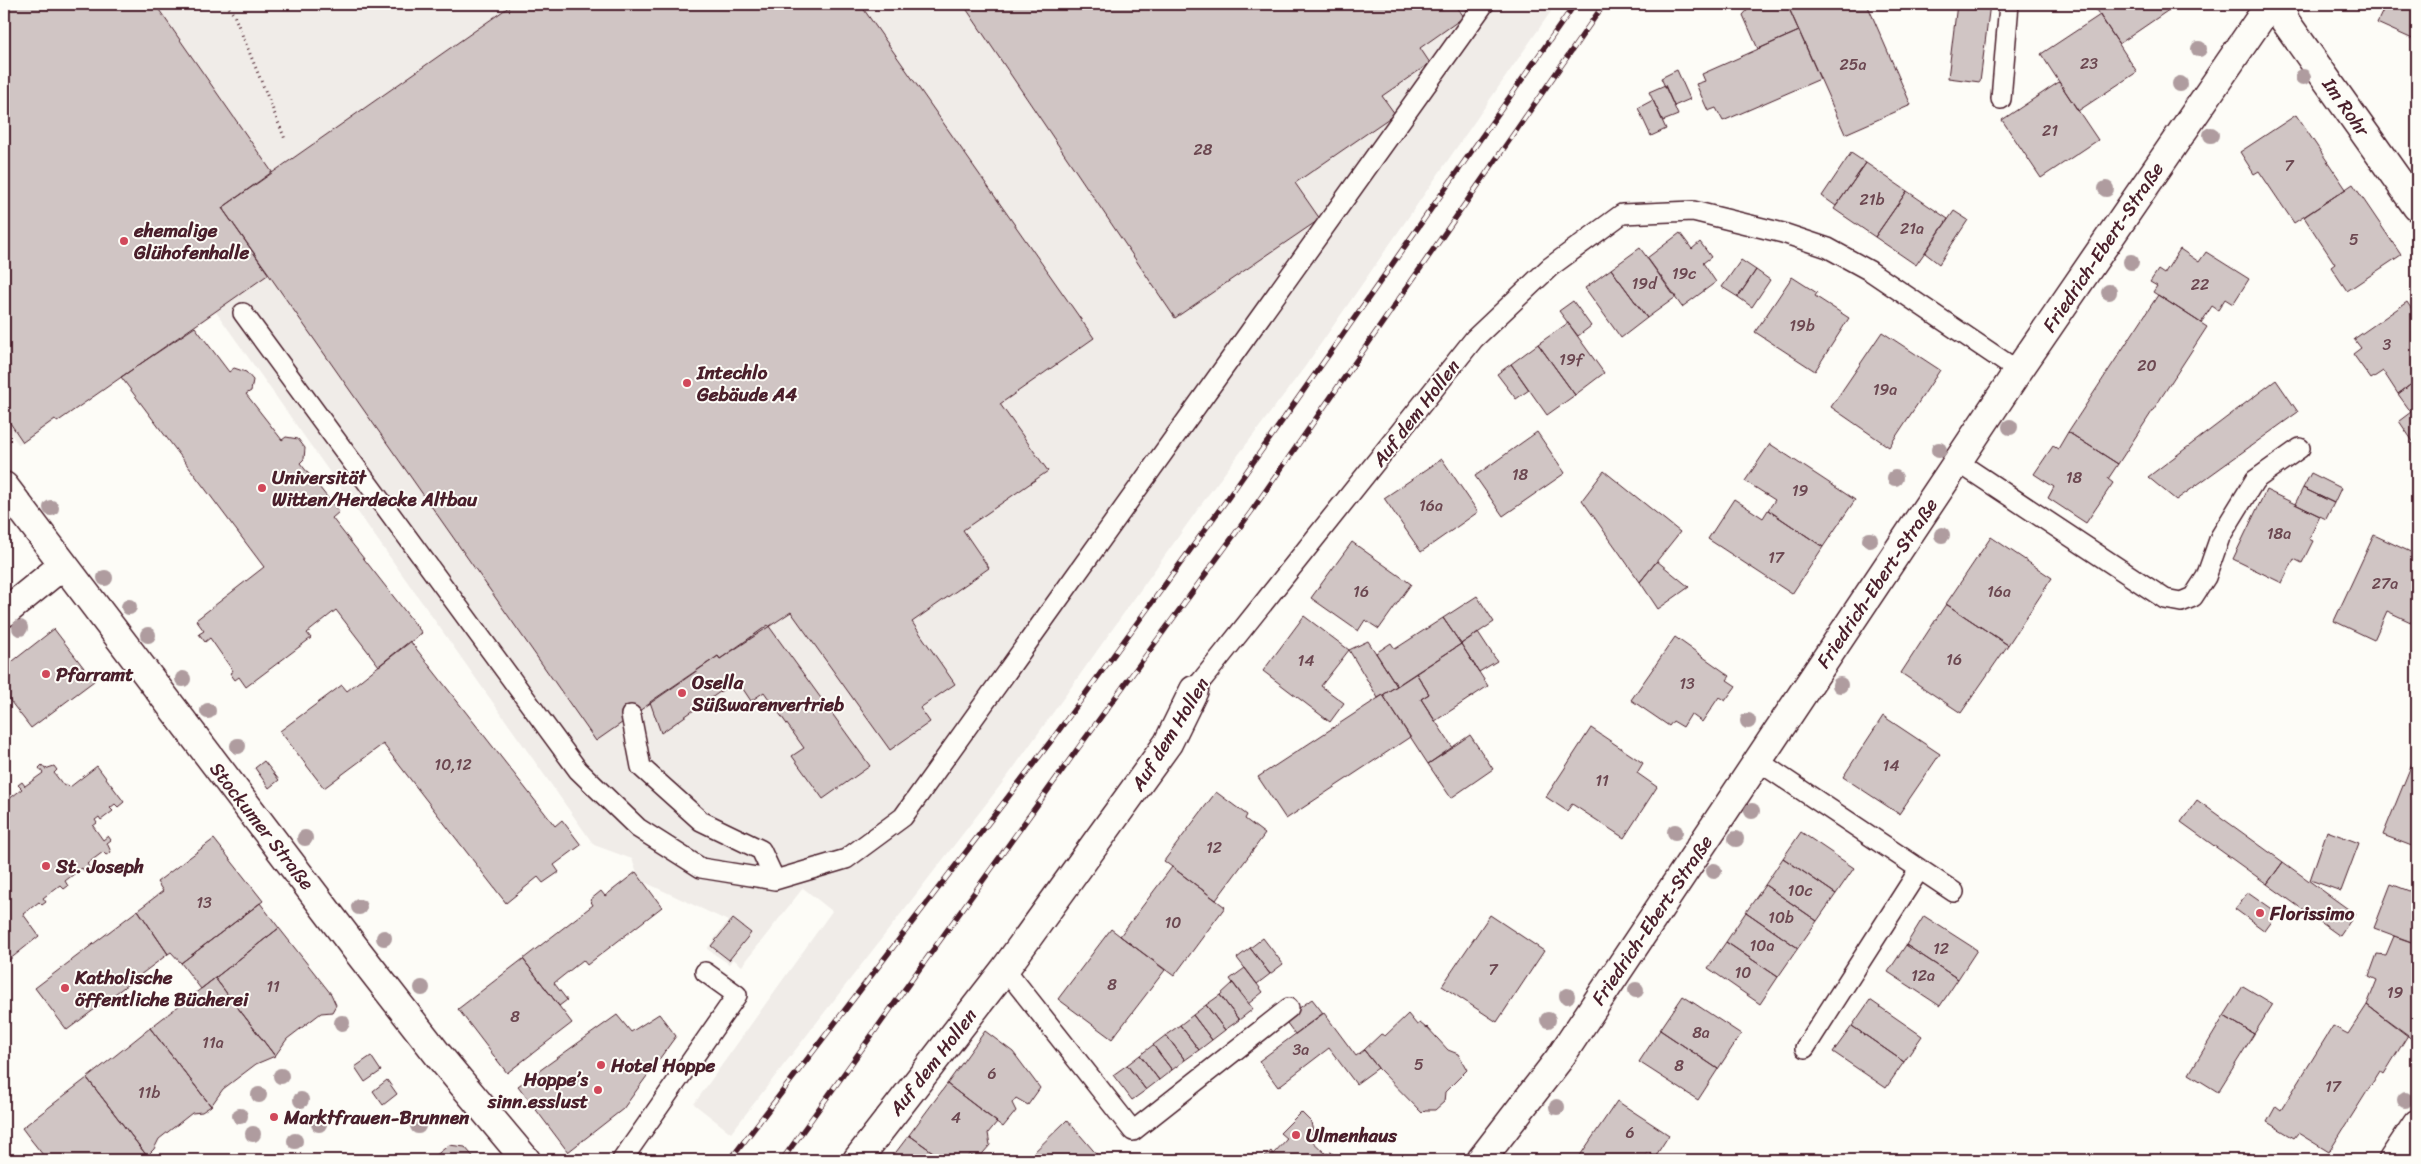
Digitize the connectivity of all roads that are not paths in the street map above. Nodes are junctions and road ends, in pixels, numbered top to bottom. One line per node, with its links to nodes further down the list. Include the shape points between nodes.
1 (1484, 4): 18 (lane, via 903,817 846,859)
2 (2009, 4): 5 (lane)
3 (2270, 4): 8 (street, Friedrich-Ebert-Straße)
4 (2281, 4): 6 (street, Im Rohr, via 2285,21)
5 (2001, 99)
6 (2417, 207)
7 (243, 313): 18 (lane, via 578,770 638,828 701,868)
8 (2018, 371): 10 (street, Friedrich-Ebert-Straße); 14 (lane, Auf dem Hollen, via 1870,271 1828,248 1783,233 1693,211 1622,214 1550,268 1474,339)
9 (2300, 448): 10 (lane, via 2255,480 2220,537 2206,577 2193,597 2181,602 2165,599)
10 (1958, 462): 16 (street, Friedrich-Ebert-Straße)
11 (4, 486): 12 (street, Stockumer Straße)
12 (63, 565): 13 (street); 25 (street, Stockumer Straße, via 398,1004)
13 (4, 613)
14 (1194, 690): 20 (street, Auf dem Hollen, via 1168,743)
15 (631, 715): 18 (lane, via 641,767 701,821 761,850)
16 (1758, 761): 17 (lane); 28 (street, Friedrich-Ebert-Straße, via 1559,1059)
17 (1919, 870): 19 (lane); 23 (lane)
18 (775, 880)
19 (1954, 892)
20 (1005, 970): 22 (lane, via 1133,1131); 27 (street, Auf dem Hollen)
21 (705, 972): 26 (lane, via 737,995)
22 (1289, 1008)
23 (1806, 1048)
24 (2417, 1124): 29 (street)
25 (526, 1160)
26 (622, 1160)
27 (857, 1160)
28 (1481, 1160)
29 (2393, 1160)

